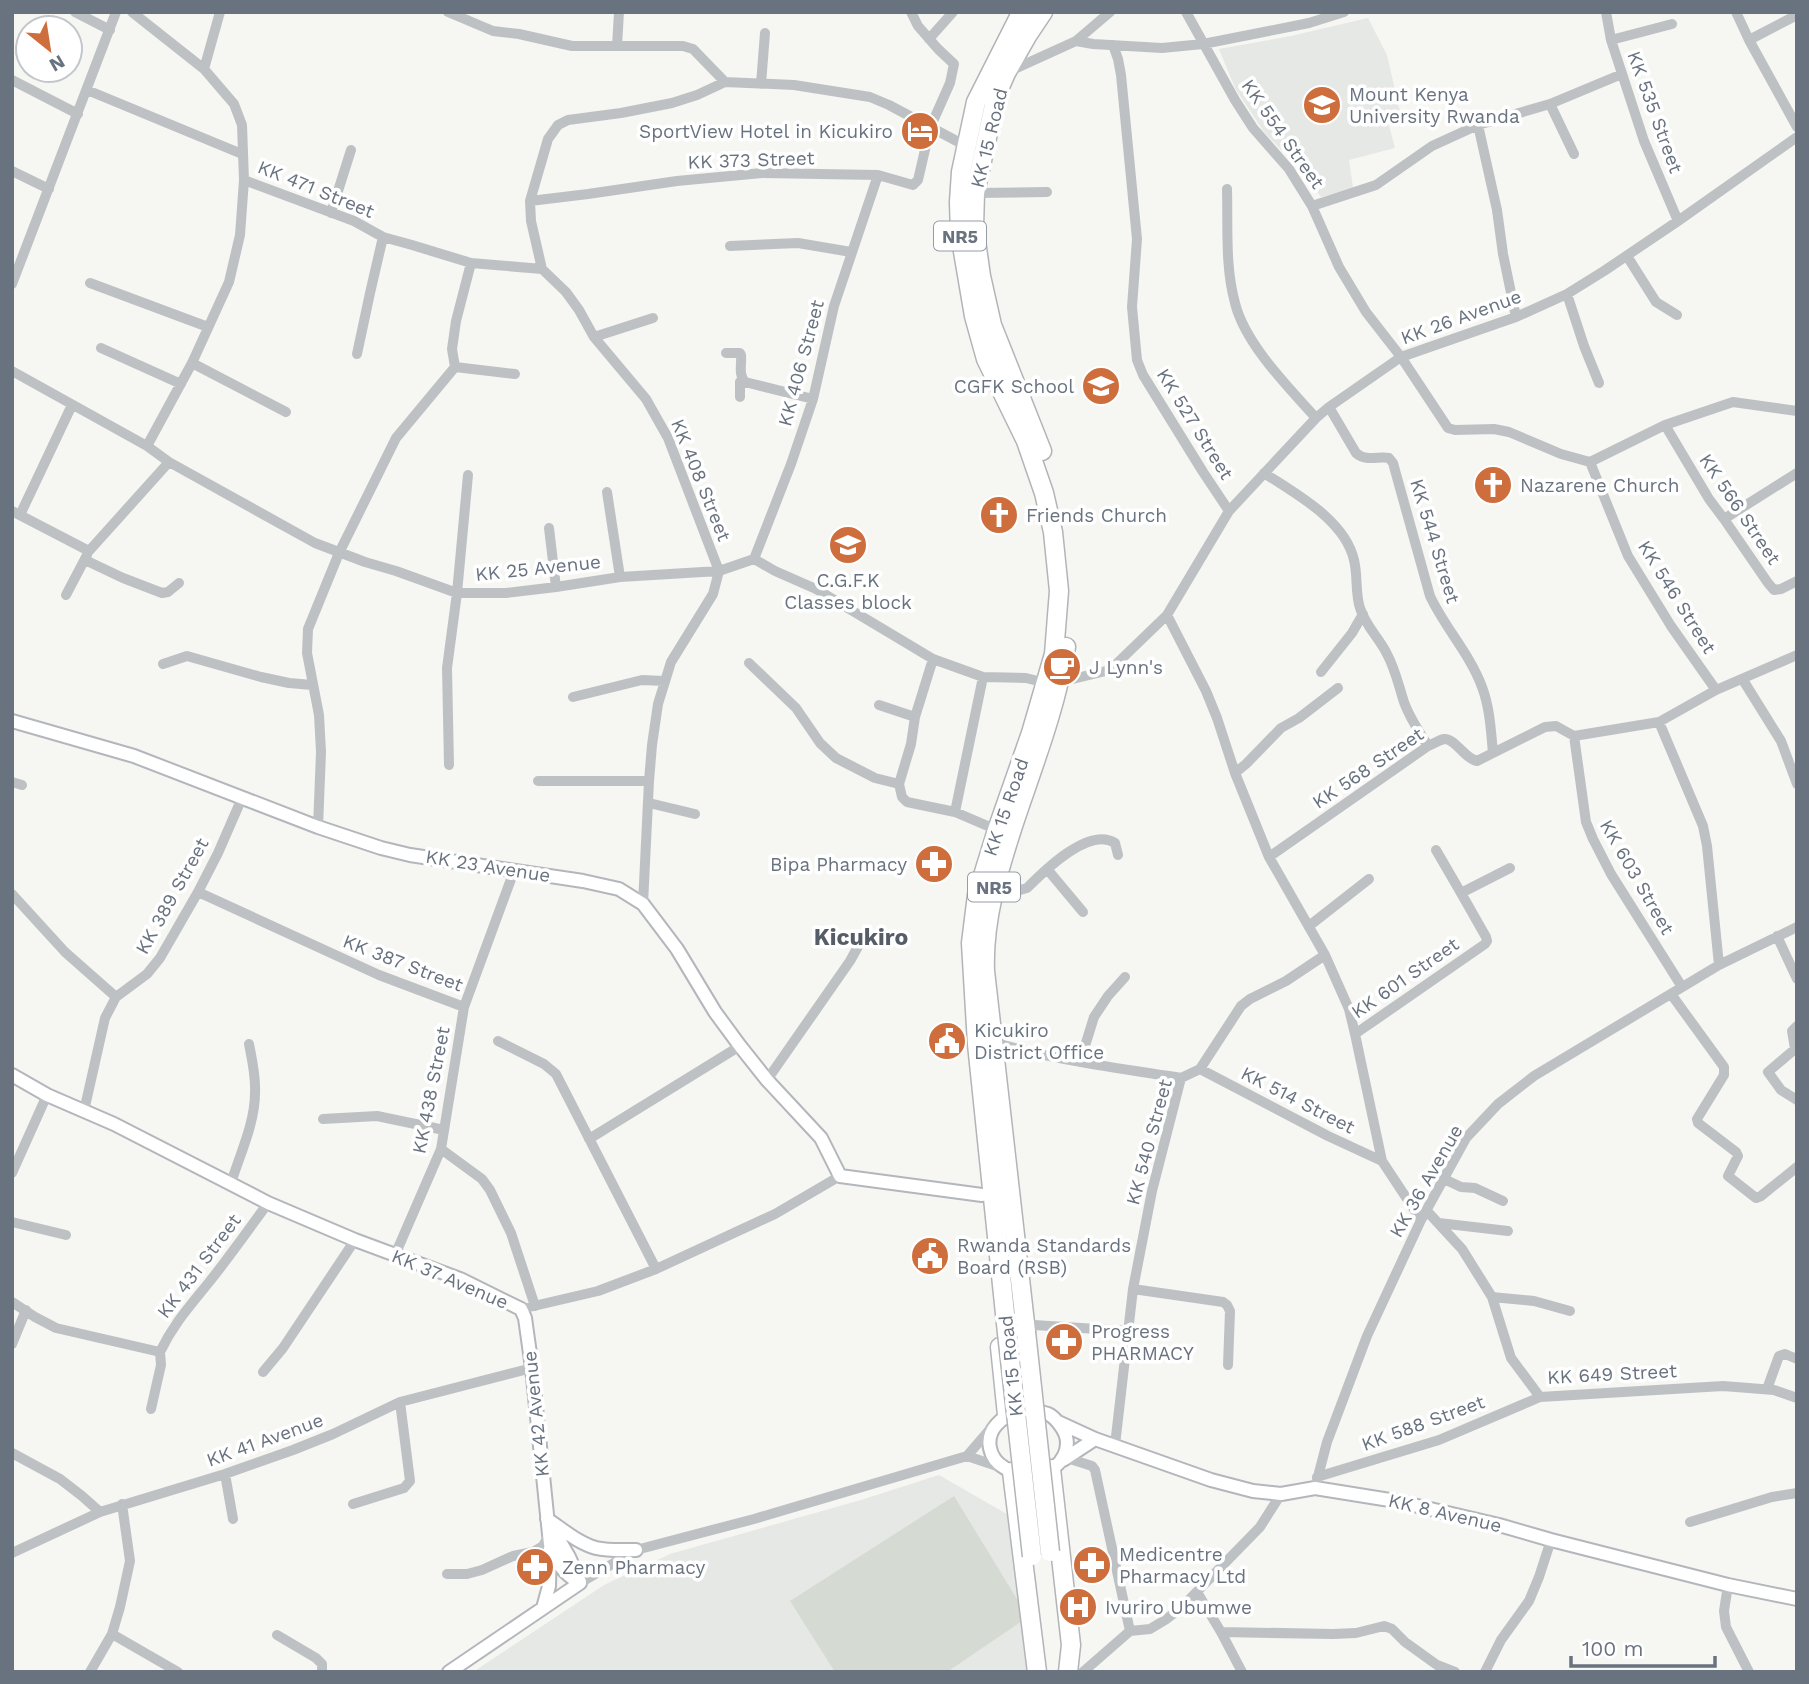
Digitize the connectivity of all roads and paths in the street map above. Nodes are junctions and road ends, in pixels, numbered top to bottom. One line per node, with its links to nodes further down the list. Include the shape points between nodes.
1 (75, 12): 18 (street)
2 (116, 12): 18 (street)
3 (132, 12): 27 (street, KK 471 Street)
4 (220, 12): 27 (street)
5 (448, 12): 26 (street, via 493,31 572,46)
6 (619, 12): 26 (street)
7 (911, 12): 20 (street)
8 (953, 12): 20 (street)
9 (1023, 12): 40 (highway, KK 15 Road / NR5, via 976,102)
10 (1043, 12): 28 (highway, KK 15 Road / NR5)
11 (1110, 12): 23 (street)
12 (1186, 12): 24 (street, KK 554 Street)
13 (1344, 12): 24 (street)
14 (1606, 12): 21 (street, KK 535 Street)
15 (1737, 12): 22 (street)
16 (1797, 15): 22 (street)
17 (1672, 24): 21 (street)
18 (110, 30): 33 (street)
19 (765, 33): 32 (street)
20 (929, 39): 38 (street, via 954,64)
21 (1611, 40): 29 (street, KK 535 Street)
22 (1749, 40): 37 (street)
23 (1076, 41): 25 (street); 28 (street)
24 (1203, 44): 25 (street, via 1162,48); 52 (street, KK 554 Street, via 1253,128 1289,169)
25 (1112, 45): 96 (street, KK 527 Street, via 1121,75 1137,239 1132,307 1137,360)
26 (617, 46): 31 (street, via 694,49)
27 (204, 69): 42 (street, KK 471 Street, via 234,104 242,125)
28 (1006, 73): 40 (highway, KK 15 Road / NR5)
29 (1622, 74): 34 (street, KK 554 Street); 54 (street, KK 535 Street)
30 (12, 80): 35 (street)
31 (725, 82): 32 (street); 51 (street, via 672,103 558,125 548,139)
32 (761, 84): 38 (street, via 870,97)
33 (87, 90): 35 (street); 42 (street)
34 (1550, 104): 36 (street, KK 554 Street); 43 (street)
35 (78, 114): 47 (street)
36 (1478, 125): 52 (street, KK 554 Street, via 1432,146 1376,185); 66 (street)
37 (1797, 127)
38 (930, 128): 40 (street); 45 (street, KK 373 Street, via 918,180 912,185)
39 (1797, 136): 54 (street, KK 26 Avenue)
40 (975, 148): 50 (highway, KK 15 Road / NR5); 120 (highway, KK 15 Road / NR5, via 961,173 960,234 986,359 1033,459 1053,532 1059,591)
41 (351, 150): 53 (street)
42 (242, 154): 46 (street, KK 471 Street)
43 (1574, 154)
44 (12, 171): 47 (street)
45 (878, 175): 51 (street, KK 373 Street, via 762,173); 57 (street, KK 406 Street)
46 (244, 180): 53 (street, KK 471 Street); 68 (street, via 240,236 229,282)
47 (49, 189): 61 (street)
48 (1227, 189): 87 (street, via 1235,306 1267,362)
49 (1047, 192): 50 (street)
50 (975, 193): 120 (highway, KK 15 Road / NR5, via 974,227 992,325 1042,453 1066,543 1069,628)
51 (530, 201): 60 (street)
52 (1312, 206): 73 (street, via 1339,267)
53 (331, 213): 55 (street, KK 471 Street)
54 (1678, 221): 58 (street, KK 26 Avenue)
55 (383, 237): 59 (street, KK 471 Street); 72 (street)
56 (730, 246): 57 (street, via 798,243)
57 (851, 252): 82 (street, KK 406 Street)
58 (1628, 256): 64 (street, KK 26 Avenue); 65 (street, via 1656,302)
59 (471, 262): 60 (street, KK 471 Street); 75 (street, via 456,321)
60 (542, 269): 69 (street, KK 408 Street, via 566,292)
61 (15, 270): 63 (street)
62 (90, 283): 68 (street)
63 (12, 284)
64 (1567, 294): 66 (street, KK 26 Avenue); 79 (street)
65 (1677, 315)
66 (1516, 317): 73 (street, KK 26 Avenue)
67 (653, 318): 69 (street)
68 (208, 327): 74 (street)
69 (594, 337): 103 (street, KK 408 Street, via 646,399 668,438)
70 (101, 348): 80 (street)
71 (726, 353): 78 (street, via 740,353)
72 (357, 354)
73 (1401, 357): 84 (street, KK 26 Avenue); 91 (street, via 1448,428 1509,432)
74 (192, 363): 80 (street); 86 (street)
75 (454, 367): 77 (street); 100 (street, via 396,438)
76 (12, 371): 83 (street, KK 25 Avenue)
77 (515, 374)
78 (743, 381): 81 (street); 82 (street)
79 (1599, 383)
80 (181, 384): 89 (street)
81 (740, 397)
82 (813, 399): 102 (street, KK 406 Street)
83 (72, 405): 89 (street, KK 25 Avenue); 97 (street)
84 (1329, 407): 87 (street, KK 26 Avenue); 131 (street, KK 544 Street, via 1360,457 1390,458 1393,463 1430,596 1482,687)
85 (1797, 411): 88 (street, via 1733,402)
86 (286, 412)
87 (1316, 418): 92 (street, KK 26 Avenue)
88 (1665, 425): 91 (street); 98 (street, KK 566 Street)
89 (147, 446): 90 (street, KK 25 Avenue)
90 (169, 462): 100 (street, KK 25 Avenue); 101 (street)
91 (1590, 462): 123 (street, KK 546 Street, via 1628,556)
92 (1264, 473): 96 (street, KK 26 Avenue); 110 (street, via 1328,518 1349,546)
93 (1797, 473): 98 (street)
94 (468, 475): 108 (street)
95 (607, 492): 104 (street)
96 (1229, 511): 111 (street, KK 26 Avenue)
97 (16, 513): 101 (street)
98 (1724, 519): 105 (street, KK 566 Street, via 1774,590)
99 (549, 528): 107 (street)
100 (339, 553): 108 (street, KK 25 Avenue); 121 (street, via 308,629)
101 (87, 556): 106 (street, via 123,578 162,593); 109 (street)
102 (754, 559): 103 (street, KK 25 Avenue); 113 (street, via 816,589)
103 (719, 572): 104 (street, KK 25 Avenue); 119 (street, via 713,594)
104 (620, 577): 107 (street, KK 25 Avenue)
105 (1797, 581)
106 (179, 583)
107 (556, 587): 108 (street, KK 25 Avenue)
108 (457, 593): 132 (street, via 447,668)
109 (66, 595)
110 (1363, 614): 116 (street); 130 (street, via 1387,654 1409,714)
111 (1167, 615): 120 (street, KK 26 Avenue, via 1111,670); 133 (street, via 1206,691)
112 (1797, 655): 118 (street, KK 568 Street)
113 (933, 659): 117 (street); 126 (street)
114 (749, 663): 136 (street, via 796,708 836,758 875,778)
115 (163, 664): 121 (street, via 187,656 261,677)
116 (1321, 672)
117 (983, 677): 120 (street); 140 (street)
118 (1743, 680): 123 (street, KK 568 Street); 137 (street, via 1781,741)
119 (664, 681): 124 (street, via 642,680); 134 (street)
120 (1053, 682): 143 (highway, KK 15 Road / NR5); 150 (highway, KK 15 Road / NR5)
121 (312, 685): 142 (street, via 321,752)
122 (1338, 688): 133 (street, via 1281,728)
123 (1716, 690): 128 (street, KK 568 Street)
124 (573, 697)
125 (879, 705): 126 (street)
126 (915, 717): 136 (street)
127 (12, 721): 138 (main road, KK 23 Avenue, via 134,756)
128 (1659, 722): 129 (street, KK 568 Street); 162 (street, via 1703,826)
129 (1574, 736): 131 (street, KK 568 Street, via 1556,726 1545,727); 165 (street, KK 603 Street, via 1586,822 1593,839)
130 (1428, 746): 131 (street, KK 568 Street, via 1450,740 1477,761); 146 (street, KK 568 Street)
131 (1493, 753)
132 (449, 765)
133 (1235, 772): 146 (street)
134 (649, 781): 135 (street); 139 (street)
135 (538, 782)
136 (899, 784): 140 (street, via 907,802)
137 (1797, 784)
138 (242, 798): 142 (main road, KK 23 Avenue); 152 (street, KK 389 Street)
139 (649, 803): 141 (street); 155 (street)
140 (956, 812): 143 (street)
141 (695, 814)
142 (318, 827): 149 (main road, KK 23 Avenue, via 410,855)
143 (997, 830): 186 (highway, KK 15 Road / NR5, via 977,895 971,943)
144 (1436, 850): 153 (street)
145 (1118, 855): 148 (street, via 1115,843 1096,841 1064,854)
146 (1269, 857): 157 (street)
147 (1510, 868): 153 (street)
148 (1047, 869): 150 (street, via 1020,890); 156 (street)
149 (514, 871): 155 (main road, KK 23 Avenue, via 619,888); 168 (street, KK 387 Street)
150 (996, 877): 172 (highway, KK 15 Road / NR5, via 985,939)
151 (1369, 879): 157 (street)
152 (198, 892): 167 (street, KK 389 Street, via 160,958); 168 (street, KK 387 Street, via 379,975)
153 (1461, 893): 170 (street, KK 601 Street, via 1486,937 1485,944)
154 (12, 894): 167 (street, via 65,952)
155 (643, 904): 174 (main road, KK 23 Avenue)
156 (1083, 912)
157 (1309, 926): 161 (street)
158 (1797, 927): 159 (street, KK 36 Avenue)
159 (1777, 936): 162 (street, KK 36 Avenue); 164 (street)
160 (860, 943): 179 (street)
161 (1325, 955): 170 (street, KK 601 Street); 176 (street, KK 540 Street, via 1241,1006)
162 (1719, 965): 165 (street, KK 36 Avenue)
163 (1125, 977): 175 (street, via 1094,1017)
164 (1797, 979)
165 (1682, 987): 166 (street, KK 36 Avenue)
166 (1671, 994): 189 (street, via 1724,1067 1724,1075 1697,1119 1736,1152 1728,1176 1756,1198); 192 (street, KK 36 Avenue, via 1534,1076 1498,1104 1466,1138)
167 (116, 997): 182 (street, via 105,1018)
168 (464, 1007): 184 (street, KK 438 Street)
169 (1797, 1026): 181 (street, via 1791,1031 1795,1049 1768,1072 1781,1090)
170 (1355, 1034): 188 (street, KK 601 Street)
171 (498, 1041): 185 (street, via 556,1074)
172 (993, 1042): 175 (street); 213 (highway, KK 15 Road / NR5)
173 (249, 1044): 193 (street, via 254,1069 252,1118)
174 (740, 1046): 179 (main road, KK 23 Avenue); 185 (street)
175 (1080, 1062): 178 (street)
176 (1200, 1069): 178 (street, KK 540 Street); 188 (street, KK 514 Street)
177 (12, 1075): 180 (main road, KK 37 Avenue)
178 (1181, 1078): 206 (street, KK 540 Street)
179 (767, 1080): 191 (main road, KK 23 Avenue, via 821,1138)
180 (47, 1095): 182 (main road, KK 37 Avenue); 190 (street)
181 (1797, 1100)
182 (83, 1111): 193 (main road, KK 37 Avenue)
183 (323, 1119): 184 (street, via 377,1116)
184 (444, 1130): 187 (street, KK 438 Street)
185 (589, 1139): 205 (street)
186 (987, 1142): 194 (highway, via 979,1171); 263 (highway, KK 15 Road / NR5, bridge)
187 (441, 1149): 204 (street, KK 438 Street); 209 (street, via 490,1190 511,1233)
188 (1382, 1161): 198 (street, KK 601 Street)
189 (1797, 1167)
190 (12, 1173)
191 (840, 1176): 194 (main road); 205 (street, KK 37 Avenue, via 775,1214)
192 (1444, 1179): 195 (street); 197 (street, KK 36 Avenue)
193 (231, 1183): 196 (main road, KK 37 Avenue)
194 (982, 1195): 227 (highway, via 995,1301)
195 (1503, 1201)
196 (268, 1203): 203 (main road, KK 37 Avenue); 216 (street, KK 431 Street, via 181,1315)
197 (1426, 1210): 198 (street, KK 36 Avenue); 200 (street, KK 649 Street)
198 (1420, 1220): 235 (street, KK 36 Avenue, via 1367,1336)
199 (12, 1222): 202 (street)
200 (1439, 1223): 201 (street); 207 (street, KK 649 Street, via 1462,1249)
201 (1508, 1231)
202 (66, 1235)
203 (355, 1240): 204 (main road, KK 37 Avenue); 220 (street, via 284,1348)
204 (395, 1255): 211 (main road, KK 37 Avenue, via 460,1279)
205 (656, 1269): 209 (street, KK 37 Avenue, via 598,1291)
206 (1133, 1289): 214 (street, KK 540 Street); 218 (street, via 1227,1305)
207 (1492, 1297): 212 (street); 222 (street, KK 649 Street, via 1511,1358)
208 (12, 1302): 210 (street)
209 (535, 1306): 211 (street, KK 37 Avenue)
210 (26, 1310): 215 (street); 216 (street, via 56,1328)
211 (521, 1310): 219 (main road, KK 42 Avenue)
212 (1570, 1311)
213 (1030, 1329): 214 (street); 226 (highway); 264 (highway, KK 15 Road / NR5, bridge, via 1050,1552)
214 (1128, 1331): 229 (street, KK 540 Street)
215 (12, 1344)
216 (160, 1352): 225 (street, KK 431 Street)
217 (1797, 1359): 221 (street, via 1779,1356)
218 (1228, 1365)
219 (532, 1368): 224 (street, KK 41 Avenue); 242 (main road, KK 42 Avenue)
220 (263, 1371)
221 (1767, 1389): 222 (street, KK 649 Street, via 1723,1386); 223 (street, KK 649 Street)
222 (1540, 1397): 235 (street, KK 588 Street, via 1439,1440)
223 (1797, 1398)
224 (400, 1402): 234 (street, KK 41 Avenue, via 332,1434); 239 (street, via 410,1480 404,1488)
225 (151, 1409)
226 (1050, 1417): 227 (main road, via 1027,1411); 228 (main road, KK 8 Avenue); 232 (main road, via 1066,1432 1068,1441)
227 (1002, 1419): 231 (street); 233 (main road, via 990,1435 990,1445 995,1460)
228 (1095, 1439): 229 (main road, KK 8 Avenue); 232 (main road)
229 (1115, 1445): 237 (main road, KK 8 Avenue, via 1210,1480)
230 (12, 1453): 240 (street, via 60,1479)
231 (967, 1456): 233 (street); 246 (street)
232 (1060, 1463): 233 (main road, via 1041,1473); 254 (street, via 1095,1470); 264 (highway, via 1071,1645)
233 (1006, 1469): 262 (highway)
234 (225, 1474): 238 (street, KK 41 Avenue); 241 (street)
235 (1316, 1483): 237 (main road, KK 8 Avenue); 245 (main road, KK 8 Avenue)
236 (1797, 1493): 243 (street)
237 (1281, 1494): 251 (street, via 1260,1527)
238 (122, 1504): 240 (street, KK 41 Avenue); 256 (street, via 130,1561)
239 (352, 1504)
240 (100, 1512): 247 (street, KK 41 Avenue)
241 (233, 1519)
242 (547, 1519): 244 (main road, KK 42 Avenue); 246 (main road, via 594,1548); 249 (main road, KK 42 Avenue)
243 (1690, 1522)
244 (549, 1540): 248 (street, via 539,1550 482,1570); 249 (main road, KK 42 Avenue, via 560,1567); 253 (main road, via 549,1586)
245 (1551, 1540): 250 (main road, KK 8 Avenue); 268 (street, via 1528,1601)
246 (636, 1550): 249 (street)
247 (12, 1553)
248 (447, 1574)
249 (580, 1583): 253 (main road)
250 (1728, 1585): 252 (main road, KK 8 Avenue); 269 (street, via 1726,1627)
251 (1197, 1592): 254 (street, via 1166,1620 1150,1629); 255 (street)
252 (1797, 1599)
253 (543, 1608): 261 (main road)
254 (1130, 1631): 265 (street)
255 (1221, 1632): 266 (street); 267 (street, via 1333,1634 1384,1626 1437,1665)
256 (112, 1634): 258 (street); 259 (street)
257 (277, 1635): 260 (street, via 320,1661)
258 (90, 1672)
259 (178, 1672)
260 (321, 1672)
261 (449, 1672)
262 (1037, 1672)
263 (1046, 1672)
264 (1067, 1672)
265 (1083, 1672)
266 (1242, 1672)
267 (1455, 1672)
268 (1485, 1672)
269 (1748, 1672)

